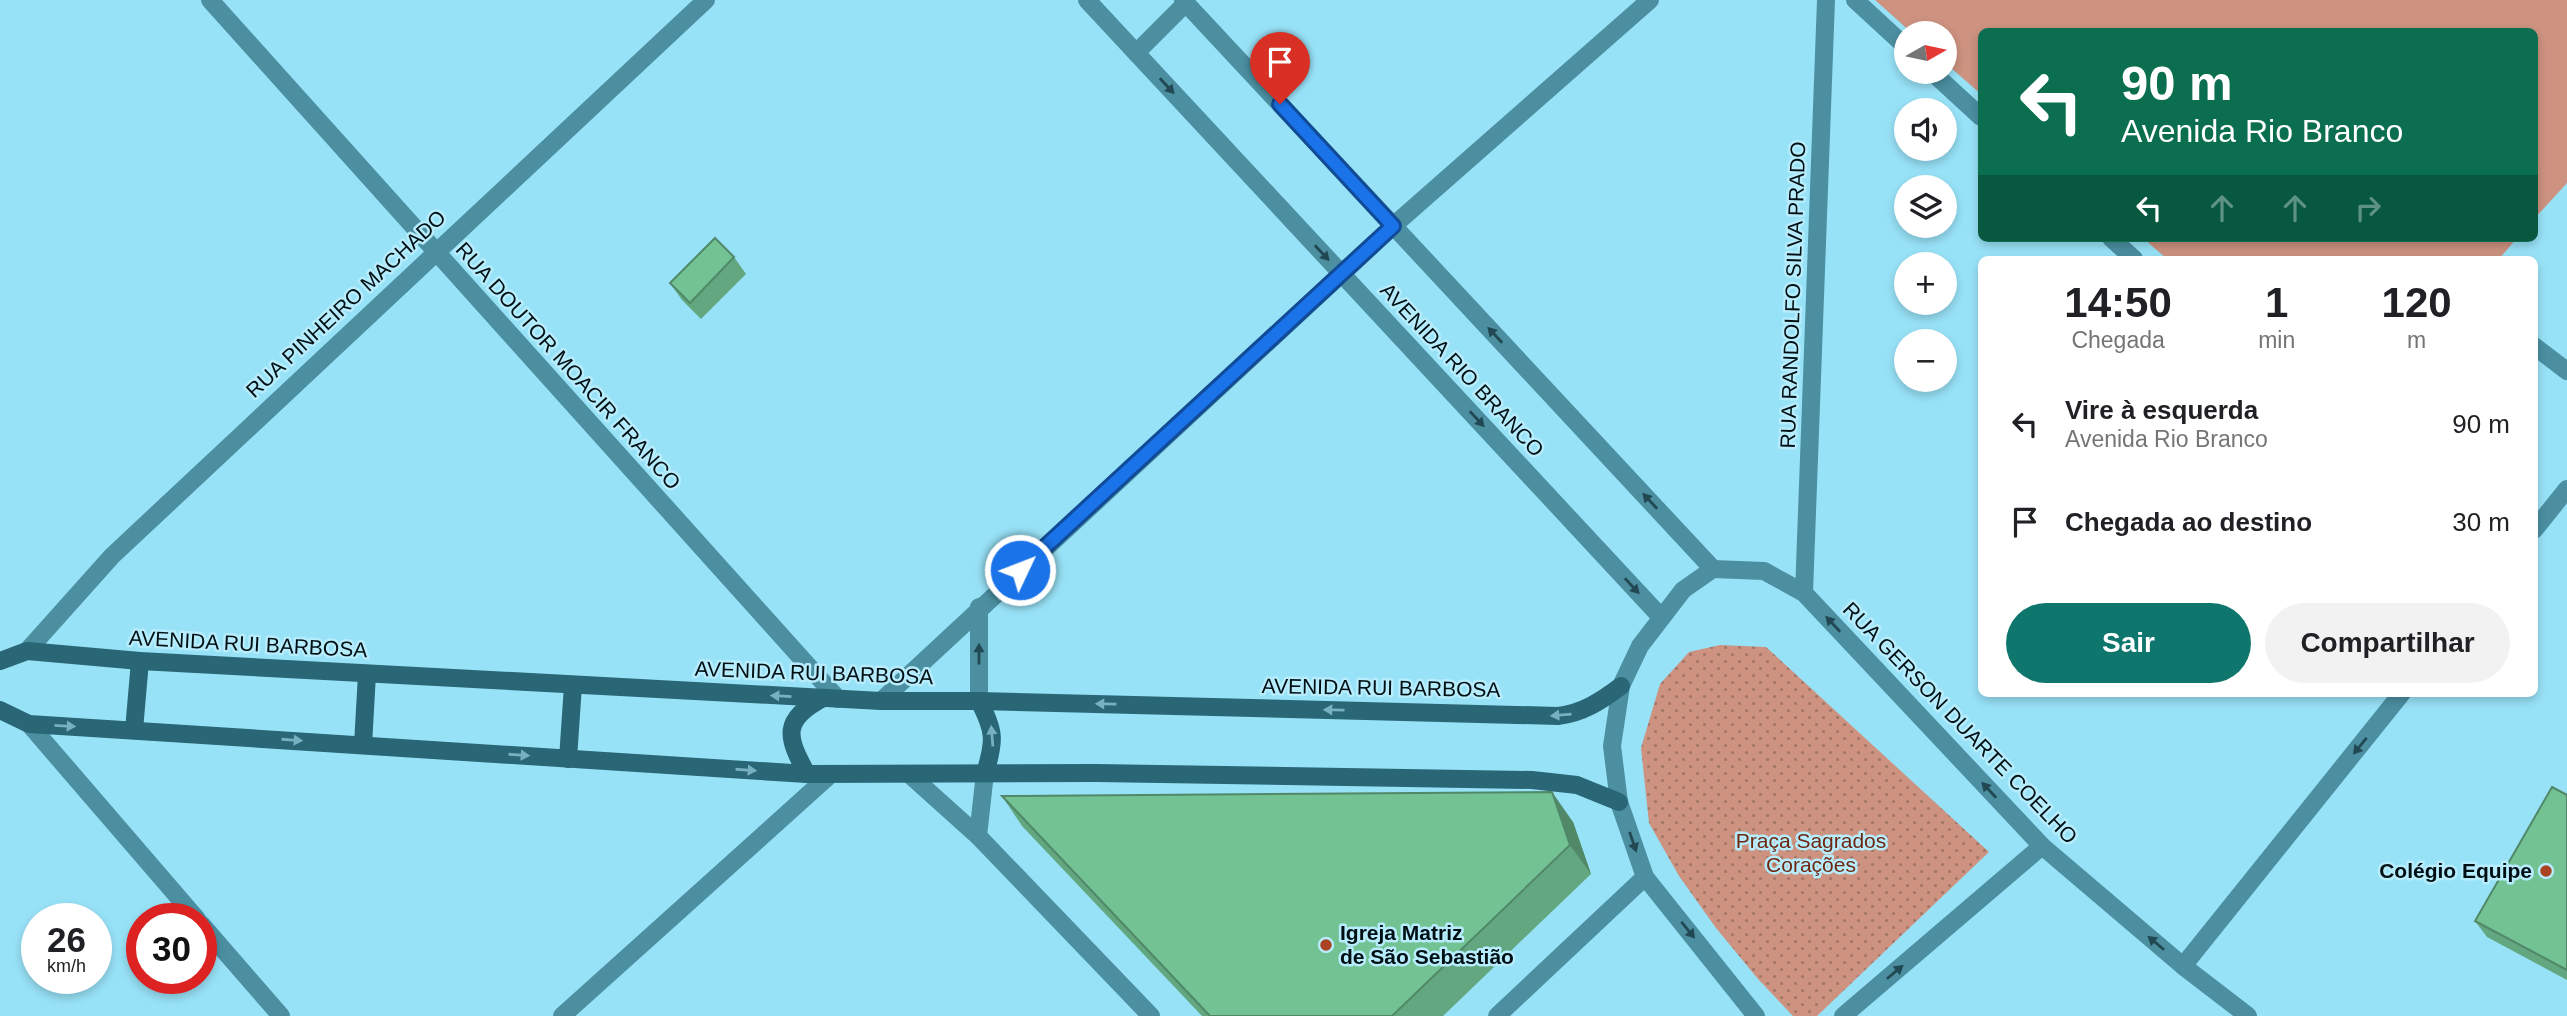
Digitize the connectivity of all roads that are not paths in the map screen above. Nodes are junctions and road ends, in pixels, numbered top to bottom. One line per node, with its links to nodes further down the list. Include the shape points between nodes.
1 (210, 0): 14 (street, RUA DOUTOR MOACIR FRANCO)
2 (706, 0): 14 (street, RUA PINHEIRO MACHADO)
3 (1087, 0): 9 (street, AVENIDA RIO BRANCO)
4 (1650, 0): 12 (street)
5 (1826, 0): 22 (street, RUA RANDOLFO SILVA PRADO)
6 (1854, 0): 8 (street)
7 (1184, 2): 9 (street); 12 (street)
8 (1894, 36)
9 (1136, 52): 16 (street, AVENIDA RIO BRANCO, one-way to 16)
10 (1945, 84): 11 (street)
11 (1978, 114)
12 (1393, 226): 16 (street); 21 (street, one-way to 12)
13 (2115, 242): 15 (street)
14 (435, 253): 25 (street, RUA PINHEIRO MACHADO, via 112,556); 32 (street, RUA DOUTOR MOACIR FRANCO)
15 (2131, 256)
16 (1341, 273): 23 (street); 24 (street, AVENIDA RIO BRANCO, one-way to 24)
17 (2538, 349): 18 (street)
18 (2567, 371)
19 (2567, 489): 20 (street)
20 (2538, 525)
21 (1713, 569): 22 (street, RUA GERSON DUARTE COELHO, via 1764,572); 24 (street, via 1683,590)
22 (1804, 593): 46 (street, RUA GERSON DUARTE COELHO, one-way to 22)
23 (979, 607): 33 (street); 34 (street, one-way to 23)
24 (1660, 616): 30 (street)
25 (27, 651): 26 (main road, AVENIDA RUI BARBOSA); 27 (main road, AVENIDA RUI BARBOSA)
26 (0, 661)
27 (140, 661): 28 (main road, AVENIDA RUI BARBOSA); 37 (main road)
28 (367, 674): 29 (main road, AVENIDA RUI BARBOSA); 38 (main road)
29 (573, 685): 32 (main road, AVENIDA RUI BARBOSA, one-way to 29); 39 (main road)
30 (1621, 686): 34 (main road, AVENIDA RUI BARBOSA, one-way to 34, via 1590,707 1558,716); 44 (street, via 1612,746)
31 (2399, 697): 50 (street, one-way to 50)
32 (831, 699): 33 (main road, AVENIDA RUI BARBOSA); 40 (main road, via 806,708 793,722 793,750)
33 (880, 701): 34 (main road, AVENIDA RUI BARBOSA)
34 (979, 701): 43 (main road, one-way to 34, via 993,735)
35 (0, 710): 36 (main road)
36 (29, 724): 37 (main road, one-way to 37); 48 (street)
37 (134, 730): 38 (main road, one-way to 38)
38 (363, 745): 39 (main road, one-way to 39)
39 (568, 758): 40 (main road, one-way to 40)
40 (807, 774): 41 (main road)
41 (831, 774): 42 (main road); 52 (street)
42 (909, 774): 43 (main road); 45 (street)
43 (985, 774): 44 (main road, via 1532,780 1577,785); 45 (street)
44 (1619, 802): 47 (street, one-way to 47)
45 (978, 836): 53 (street)
46 (2042, 846): 50 (street, RUA GERSON DUARTE COELHO, one-way to 46); 56 (street, one-way to 46)
47 (1645, 877): 54 (street); 55 (street, one-way to 55)
48 (183, 903)
49 (217, 942): 51 (street)
50 (2183, 966): 57 (street, RUA GERSON DUARTE COELHO)
51 (281, 1016)
52 (562, 1016)
53 (1151, 1016)
54 (1497, 1016)
55 (1756, 1016)
56 (1843, 1016)
57 (2248, 1016)

